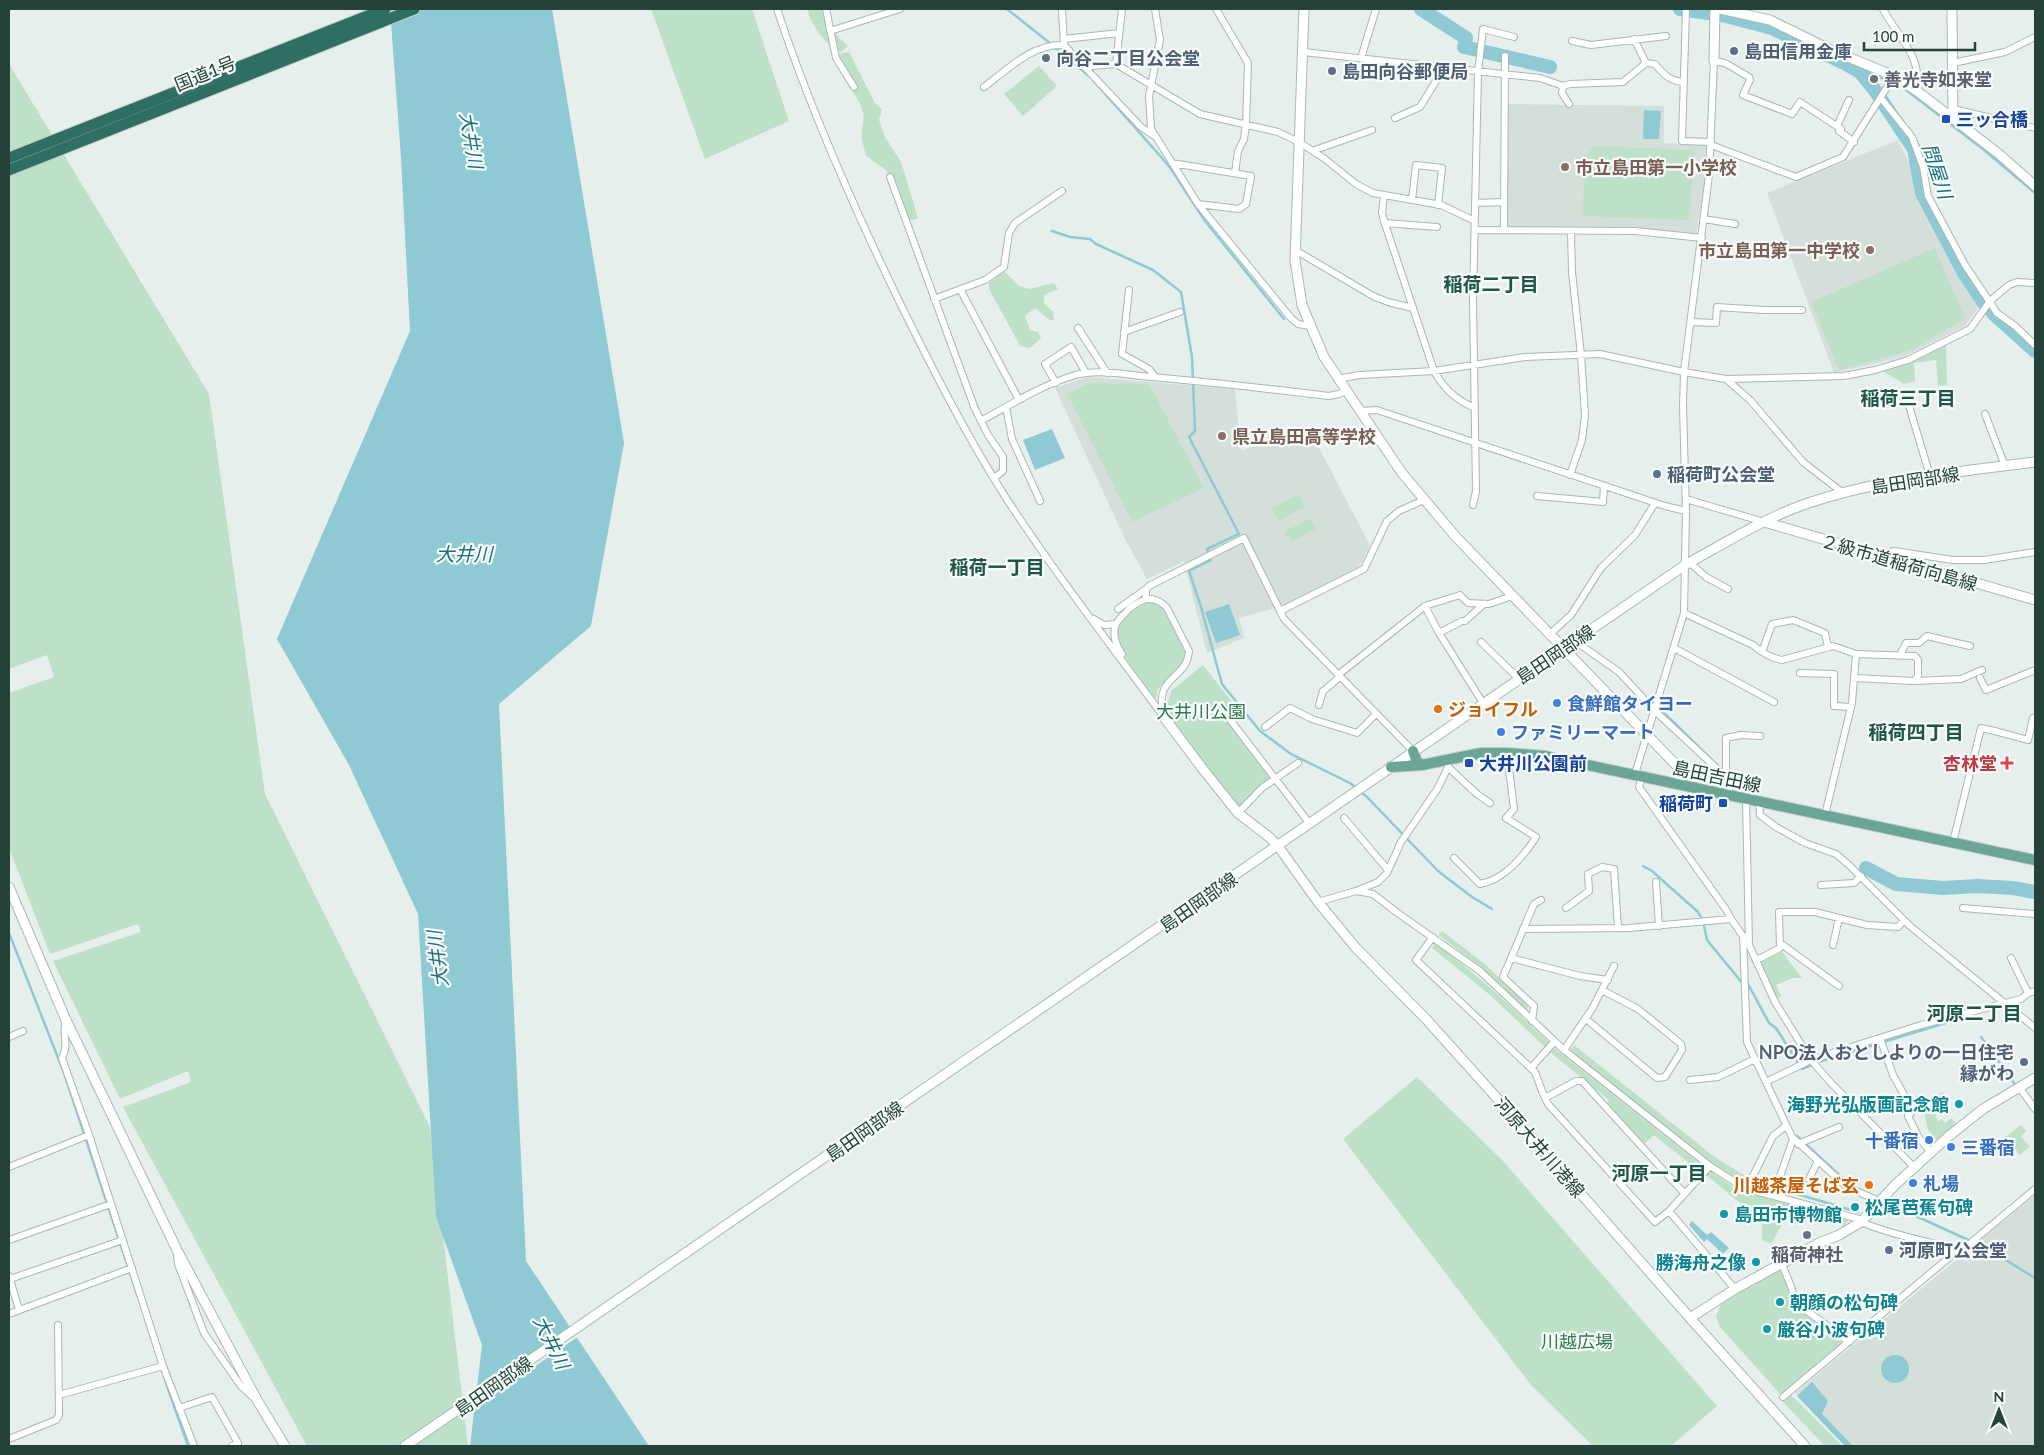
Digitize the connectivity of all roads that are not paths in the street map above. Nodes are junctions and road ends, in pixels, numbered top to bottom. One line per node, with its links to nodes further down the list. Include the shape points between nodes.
1 (384, 9): 57 (highway, 国道1号)
2 (414, 9): 59 (highway, 国道1号)
3 (777, 9): 117 (street, via 815,113 870,241 948,398)
4 (826, 9): 17 (street)
5 (900, 9): 17 (street)
6 (1062, 9): 24 (street)
7 (1122, 9): 18 (street)
8 (1155, 9): 38 (street, via 1160,40)
9 (1216, 9): 48 (street, via 1248,63)
10 (1304, 9): 25 (street)
11 (1376, 9): 27 (street)
12 (1717, 9): 15 (street); 28 (street)
13 (1883, 9): 42 (street, via 1912,53 1919,78)
14 (1952, 9): 30 (street)
15 (1740, 10): 36 (street, via 1770,20 1829,50)
16 (1686, 11): 37 (street)
17 (830, 31): 40 (street, via 836,58)
18 (1119, 33): 24 (street); 31 (street)
19 (1666, 36): 22 (street)
20 (1514, 37): 34 (street, via 1483,29)
21 (2035, 37): 30 (street, via 2005,52)
22 (1634, 40): 23 (street, via 1591,45); 29 (street)
23 (1572, 41)
24 (1059, 44): 32 (street); 41 (street, via 1029,53)
25 (1303, 52): 27 (street); 53 (street)
26 (1505, 56): 35 (street)
27 (1361, 58): 33 (street)
28 (1714, 61): 49 (street, via 1725,63 1749,77 1743,95 1792,114 1800,102); 55 (street)
29 (1646, 63): 37 (street, via 1655,64 1674,82); 39 (street, via 1623,82)
30 (1953, 63): 46 (street)
31 (1116, 64): 32 (street); 38 (street)
32 (1086, 68): 52 (street, via 1141,127)
33 (1444, 68): 34 (street); 47 (street, via 1420,107)
34 (1478, 72): 35 (street); 67 (street)
35 (1504, 75): 39 (street, via 1540,78); 66 (street)
36 (1894, 76): 42 (street); 43 (street)
37 (1684, 82): 55 (street, via 1682,141)
38 (1151, 86): 48 (street, via 1200,114); 52 (street, via 1148,106)
39 (1563, 86): 45 (street, via 1562,93)
40 (854, 87)
41 (984, 87)
42 (1917, 91): 46 (street)
43 (1881, 98): 54 (street); 84 (street, via 1912,137 1923,167 1928,196 1965,265)
44 (1849, 100): 49 (street)
45 (1569, 104)
46 (1953, 114): 50 (street); 62 (street)
47 (1395, 118)
48 (1246, 125): 53 (street, via 1278,132); 60 (street)
49 (1837, 126): 54 (street)
50 (2035, 128)
51 (1372, 130): 56 (street)
52 (1155, 137): 58 (street)
53 (1299, 142): 56 (street); 79 (street)
54 (1854, 142): 55 (street, via 1844,158 1796,177)
55 (1711, 143): 70 (street)
56 (1312, 151): 64 (street, via 1356,184)
57 (9, 158)
58 (1172, 163): 60 (street); 68 (street)
59 (9, 170)
60 (1235, 173): 68 (street, via 1251,176 1246,204 1239,209)
61 (890, 177): 83 (street)
62 (2035, 186)
63 (1062, 191): 81 (street, via 1015,223 1009,233 1004,267 984,280)
64 (1384, 195): 65 (street); 72 (street, via 1382,212)
65 (1412, 200): 69 (street); 69 (street, via 1416,165 1442,168)
66 (1504, 202): 67 (street); 76 (street)
67 (1476, 203): 71 (street)
68 (1198, 204): 89 (street, via 1291,318 1298,324)
69 (1438, 205): 71 (street)
70 (1704, 219): 73 (street); 78 (street)
71 (1475, 221): 75 (street)
72 (1385, 223): 74 (street); 85 (street)
73 (1735, 224)
74 (1437, 227)
75 (1475, 230): 76 (street); 95 (street)
76 (1504, 230): 77 (street)
77 (1571, 231): 78 (street, via 1635,231); 94 (street)
78 (1702, 238): 88 (street)
79 (1295, 250): 85 (street, via 1373,296); 89 (street, via 1299,290)
80 (2035, 283): 84 (street, via 2009,285)
81 (960, 289): 83 (street); 105 (street)
82 (1129, 290): 91 (street)
83 (934, 299): 111 (street)
84 (1990, 301): 92 (street, via 1997,313); 101 (street, via 1970,329 1908,360 1875,370 1830,377)
85 (1413, 308): 96 (street)
86 (1802, 310): 88 (street, via 1717,307 1716,323)
87 (1180, 312): 91 (street)
88 (1691, 322): 97 (street)
89 (1310, 326): 102 (street)
90 (1078, 328): 99 (street)
91 (1124, 332): 100 (street, via 1122,354 1149,369)
92 (2032, 337): 93 (street)
93 (2035, 345)
94 (1581, 355): 95 (street, via 1525,357); 97 (street, via 1607,355); 115 (street, via 1584,427 1579,454)
95 (1474, 365): 96 (street); 107 (street)
96 (1434, 371): 102 (street); 107 (street, via 1461,402)
97 (1684, 372): 101 (street); 121 (street)
98 (1086, 373): 99 (street); 103 (street); 103 (street, via 1071,347 1045,364)
99 (1107, 373): 100 (street)
100 (1155, 377): 104 (street, via 1329,396)
101 (1726, 378): 119 (street, via 1750,400 1803,462)
102 (1337, 379): 104 (street)
103 (1056, 383): 105 (street)
104 (1345, 391): 109 (street)
105 (1019, 400): 106 (street)
106 (1006, 407): 111 (street); 123 (street, via 1012,439)
107 (1475, 408): 112 (street)
108 (1910, 409): 116 (street)
109 (1359, 411): 112 (street, via 1376,410); 122 (street)
110 (1985, 414): 114 (street)
111 (981, 421): 117 (street, via 1003,457 1003,471)
112 (1476, 443): 115 (street); 125 (street)
113 (2035, 462): 114 (street, 島田岡部線)
114 (2005, 466): 116 (street, 島田岡部線)
115 (1570, 475): 118 (street)
116 (1930, 476): 119 (street, 島田岡部線)
117 (994, 478): 141 (street)
118 (1604, 486): 120 (street, via 1603,502); 124 (street)
119 (1842, 494): 127 (street, 島田岡部線, via 1801,506)
120 (1537, 496)
121 (1686, 499): 126 (street); 127 (street)
122 (1424, 500): 133 (street); 139 (street, via 1387,521 1364,569)
123 (1040, 501)
124 (1655, 503): 126 (street); 144 (street, via 1635,535 1601,568 1571,614)
125 (1473, 505)
126 (1686, 511): 130 (street)
127 (1764, 522): 129 (street, ２級市道稲荷向島線); 130 (street, 島田岡部線)
128 (2035, 552): 129 (street, via 1984,560 1953,560 1894,551)
129 (1887, 558): 135 (street, ２級市道稲荷向島線)
130 (1688, 564): 132 (street); 140 (street); 145 (street, 島田岡部線)
131 (1146, 589): 134 (street); 138 (street); 139 (street, via 1244,538)
132 (1728, 589)
133 (1512, 596): 136 (street); 144 (street)
134 (1146, 599): 142 (street, via 1121,616); 169 (street, via 1155,600 1167,608 1189,651 1186,665 1162,692)
135 (2035, 600)
136 (1484, 604): 137 (street, via 1468,603 1460,596); 143 (street, via 1466,621)
137 (1426, 606): 143 (street); 157 (street)
138 (1118, 610)
139 (1280, 611): 157 (street)
140 (1684, 613): 150 (street); 151 (street)
141 (1089, 615): 142 (street, via 1099,623); 162 (street)
142 (1116, 624): 162 (street, via 1116,642)
143 (1439, 633): 164 (street)
144 (1550, 634): 149 (street)
145 (1575, 640): 149 (street, 島田岡部線); 167 (street, via 1620,672)
146 (1481, 642): 160 (street)
147 (1970, 646): 153 (street, via 1926,636 1919,643 1906,643)
148 (1828, 647): 151 (street, via 1782,660); 151 (street, via 1825,633 1793,620 1772,624); 152 (street)
149 (1564, 648): 160 (street, 島田岡部線); 173 (street)
150 (1674, 648): 163 (street); 167 (street)
151 (1762, 652)
152 (1856, 654): 153 (street); 158 (street)
153 (1900, 655): 161 (street, via 1915,656 1918,660 1918,676)
154 (1982, 670): 161 (street, via 1961,679)
155 (2035, 670): 159 (street, via 1986,690)
156 (1800, 672): 166 (street, via 1834,674 1834,706)
157 (1339, 676): 165 (street, via 1323,691); 168 (street)
158 (1855, 678): 161 (street); 166 (street)
159 (1980, 678)
160 (1519, 679): 164 (street, 島田岡部線)
161 (1914, 681)
162 (1141, 686): 169 (street)
163 (1774, 702)
164 (1483, 703): 175 (street, 島田岡部線)
165 (1319, 704)
166 (1851, 707): 190 (street)
167 (1655, 711): 173 (street); 182 (street)
168 (1376, 714): 172 (street, via 1357,732 1312,719 1290,708); 175 (street)
169 (1163, 716): 189 (street, 河原大井川港線)
170 (2035, 717): 193 (street, via 2028,740 1981,728)
171 (1231, 721): 183 (street)
172 (1265, 727)
173 (1648, 734): 181 (street); 184 (street, via 1678,767)
174 (1760, 736): 182 (street, via 1726,738)
175 (1413, 751): 179 (main road); 180 (street, 島田岡部線)
176 (1507, 753): 178 (main road, 島田吉田線, via 1475,754); 181 (main road, 島田吉田線, via 1566,759); 195 (street, via 1514,809 1506,818 1536,837 1525,854 1492,882 1480,884)
177 (1298, 763): 183 (street)
178 (1447, 763): 179 (main road, 島田吉田線); 188 (street, via 1477,794); 197 (street, via 1438,788 1401,841)
179 (1422, 766): 180 (main road, 島田吉田線)
180 (1391, 767): 192 (street, 島田岡部線)
181 (1639, 775): 184 (main road, 島田吉田線); 209 (street, via 1640,787 1728,911)
182 (1726, 777): 185 (street)
183 (1276, 780): 189 (street, via 1262,788); 192 (street)
184 (1681, 784): 185 (main road, 島田吉田線)
185 (1729, 795): 186 (main road, 島田吉田線)
186 (1746, 799): 187 (main road, 島田吉田線); 215 (street)
187 (1759, 801): 190 (main road, 島田吉田線); 198 (street, via 1760,815 1776,827 1805,844 1836,854)
188 (1490, 802)
189 (1238, 813): 194 (street, 河原大井川港線)
190 (1825, 815): 193 (main road, 島田吉田線)
191 (1344, 818): 197 (street)
192 (1310, 824): 194 (street, 島田岡部線)
193 (1953, 842): 196 (main road, 島田吉田線)
194 (1278, 846): 204 (street, 河原大井川港線); 286 (street, 島田岡部線)
195 (1454, 858)
196 (2035, 860)
197 (1388, 870): 202 (street, via 1378,882)
198 (1861, 876): 200 (street, via 1854,883); 210 (street)
199 (1656, 882): 211 (street)
200 (1821, 885)
201 (9, 887): 229 (street)
202 (1356, 891): 204 (street); 214 (street, via 1373,894)
203 (1541, 900): 213 (street, via 1534,904)
204 (1318, 902): 274 (street, 河原大井川港線, via 1356,948 1496,1096)
205 (1566, 908): 212 (street, via 1589,890 1588,874 1602,867 1614,869)
206 (1963, 908): 207 (street)
207 (2035, 914)
208 (1839, 918): 210 (street, via 1868,925 1898,927); 216 (street, via 1815,912 1779,912); 217 (street)
209 (1730, 919): 211 (street); 215 (street)
210 (1904, 920): 227 (street)
211 (1659, 926): 212 (street)
212 (1618, 927): 213 (street)
213 (1523, 929): 218 (street)
214 (1434, 937): 230 (street, via 1480,971); 239 (street, via 1416,960)
215 (1746, 940): 220 (street); 237 (street, via 1745,1031)
216 (1780, 943): 220 (street, via 1780,948); 223 (street)
217 (1833, 945)
218 (1511, 958): 222 (street); 230 (street, via 1503,976 1534,1006)
219 (2011, 958): 226 (street)
220 (1755, 959): 238 (street, via 1775,1002)
221 (1614, 966): 222 (street)
222 (1608, 980): 224 (street)
223 (1840, 986)
224 (1602, 990): 228 (street); 228 (street, via 1638,1009 1682,1044 1682,1050 1665,1077 1657,1078)
225 (2035, 991): 226 (street)
226 (2028, 993): 227 (street, via 2021,999)
227 (2005, 1003): 231 (street); 234 (street)
228 (1586, 1019): 236 (street)
229 (66, 1020): 248 (street, via 63,1027 67,1049 62,1058); 266 (street)
230 (1532, 1021): 235 (street)
231 (2035, 1028)
232 (23, 1031): 233 (street)
233 (9, 1036)
234 (1880, 1038): 238 (street); 250 (street, via 1893,1075 1913,1111 1908,1116)
235 (1554, 1042): 236 (street); 239 (street)
236 (1564, 1050): 252 (street)
237 (1755, 1059): 241 (street, via 1718,1077); 242 (street)
238 (1811, 1060): 242 (street); 254 (street)
239 (1531, 1068): 244 (street)
240 (2035, 1078): 243 (street)
241 (1690, 1080)
242 (1766, 1082): 246 (street)
243 (2019, 1087): 245 (street); 250 (street, via 1982,1109)
244 (1545, 1098): 258 (street, via 1576,1081 1582,1081); 262 (street, via 1654,1222)
245 (2035, 1109)
246 (1786, 1126): 249 (street); 257 (street, via 1774,1136 1752,1178 1752,1186)
247 (1839, 1127): 249 (street)
248 (89, 1135): 253 (street); 261 (street)
249 (1796, 1141): 251 (street); 259 (street, via 1777,1185)
250 (1930, 1151): 254 (street)
251 (1818, 1161): 255 (street); 260 (street, via 1847,1187)
252 (1710, 1166): 257 (street, via 1742,1186); 258 (street)
253 (9, 1167)
254 (1914, 1167): 260 (street)
255 (1809, 1180)
256 (2035, 1189): 267 (street)
257 (1759, 1192): 259 (street)
258 (1684, 1193): 262 (street)
259 (1783, 1199): 263 (street)
260 (1879, 1201): 263 (street)
261 (111, 1204): 264 (street); 265 (street)
262 (1668, 1210): 271 (street)
263 (1862, 1221): 267 (street, via 1878,1229); 268 (street)
264 (9, 1240)
265 (123, 1240): 269 (street); 270 (street)
266 (176, 1250): 280 (street); 280 (street, via 178,1264 204,1333 241,1386)
267 (1958, 1250): 276 (street)
268 (1782, 1264): 271 (street); 276 (street, via 1794,1302)
269 (132, 1268): 272 (street); 277 (street)
270 (9, 1278): 272 (street)
271 (1734, 1289): 274 (street)
272 (19, 1310): 273 (street)
273 (9, 1314)
274 (1690, 1318): 287 (street, 河原大井川港線)
275 (58, 1325): 278 (street)
276 (1849, 1342): 279 (street)
277 (163, 1366): 278 (street); 281 (street)
278 (59, 1395): 282 (street, via 56,1420)
279 (1783, 1397)
280 (257, 1400): 285 (street)
281 (179, 1408): 283 (street); 284 (street, via 212,1397 238,1443)
282 (9, 1439)
283 (194, 1446)
284 (232, 1446)
285 (284, 1446)
286 (405, 1446)
287 (1805, 1446)

